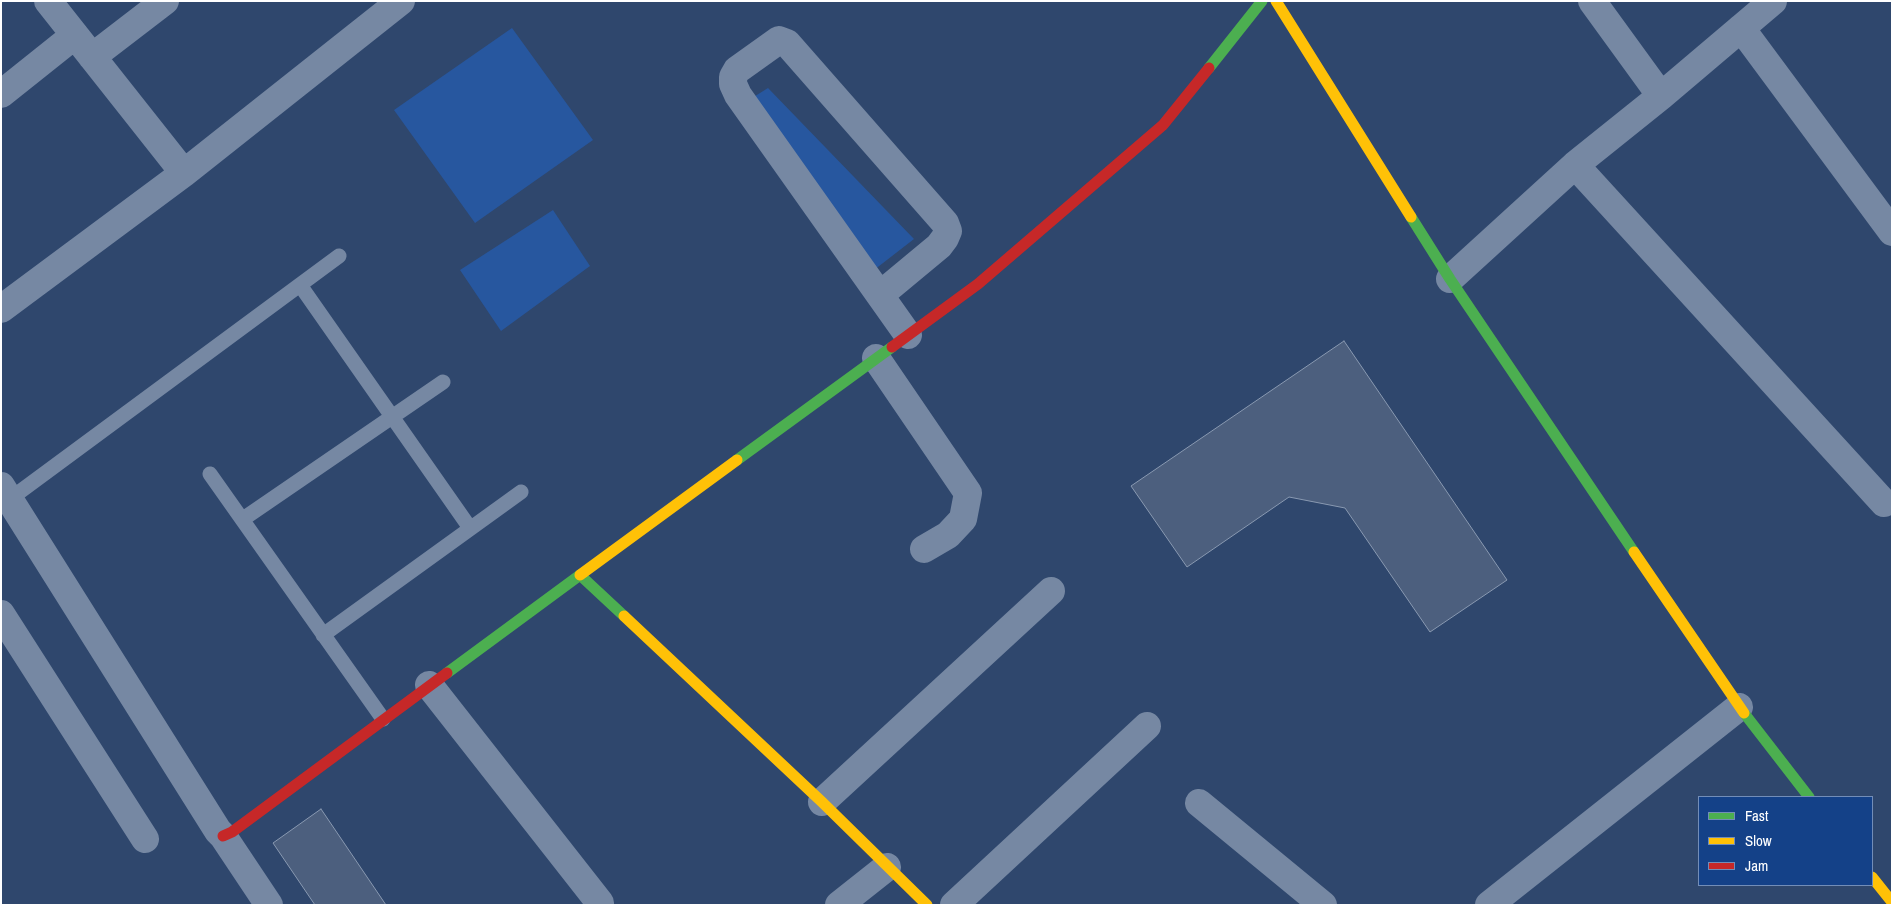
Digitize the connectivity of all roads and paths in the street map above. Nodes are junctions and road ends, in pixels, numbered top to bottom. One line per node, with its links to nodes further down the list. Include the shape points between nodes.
1 (48, 1): 9 (street)
2 (165, 1): 10 (street)
3 (401, 1): 14 (street)
4 (1262, 1): 21 (street, via 1163,125 978,284)
5 (1276, 1): 17 (street)
6 (1592, 1): 12 (street)
7 (1773, 1): 8 (street)
8 (1741, 28): 12 (street); 15 (street)
9 (75, 35): 10 (street); 11 (street)
10 (92, 57): 14 (street)
11 (1, 94)
12 (1661, 96): 13 (street)
13 (1576, 165): 17 (street); 28 (street)
14 (184, 173): 20 (street)
15 (1892, 232)
16 (339, 256): 18 (lane)
17 (1450, 279): 37 (street)
18 (300, 285): 24 (lane); 26 (lane)
19 (880, 295): 19 (street, via 733,84 732,77 737,70 779,40 787,43 945,223 948,231 939,246); 21 (street)
20 (1, 309)
21 (908, 335): 22 (street)
22 (876, 358): 31 (street, via 968,493 963,519 948,535); 32 (street)
23 (443, 382): 24 (lane)
24 (393, 416): 29 (lane); 30 (lane)
25 (210, 474): 29 (lane)
26 (6, 492): 43 (street)
27 (521, 492): 30 (lane)
28 (1884, 503)
29 (243, 519): 35 (lane)
30 (470, 528): 35 (lane)
31 (924, 549)
32 (580, 575): 36 (street); 41 (street)
33 (1051, 591): 41 (street)
34 (1, 614): 44 (street)
35 (323, 635): 38 (lane)
36 (429, 685): 38 (street); 47 (street)
37 (1739, 707): 40 (street); 54 (street)
38 (383, 719): 43 (street)
39 (1147, 726): 52 (street)
40 (1808, 796)
41 (822, 802): 45 (street)
42 (1199, 803): 53 (street)
43 (223, 836): 49 (street)
44 (145, 839)
45 (887, 867): 50 (street); 51 (street)
46 (1873, 878): 48 (street)
47 (600, 902)
48 (1892, 902)
49 (269, 905)
50 (839, 905)
51 (927, 905)
52 (954, 905)
53 (1323, 905)
54 (1489, 905)

